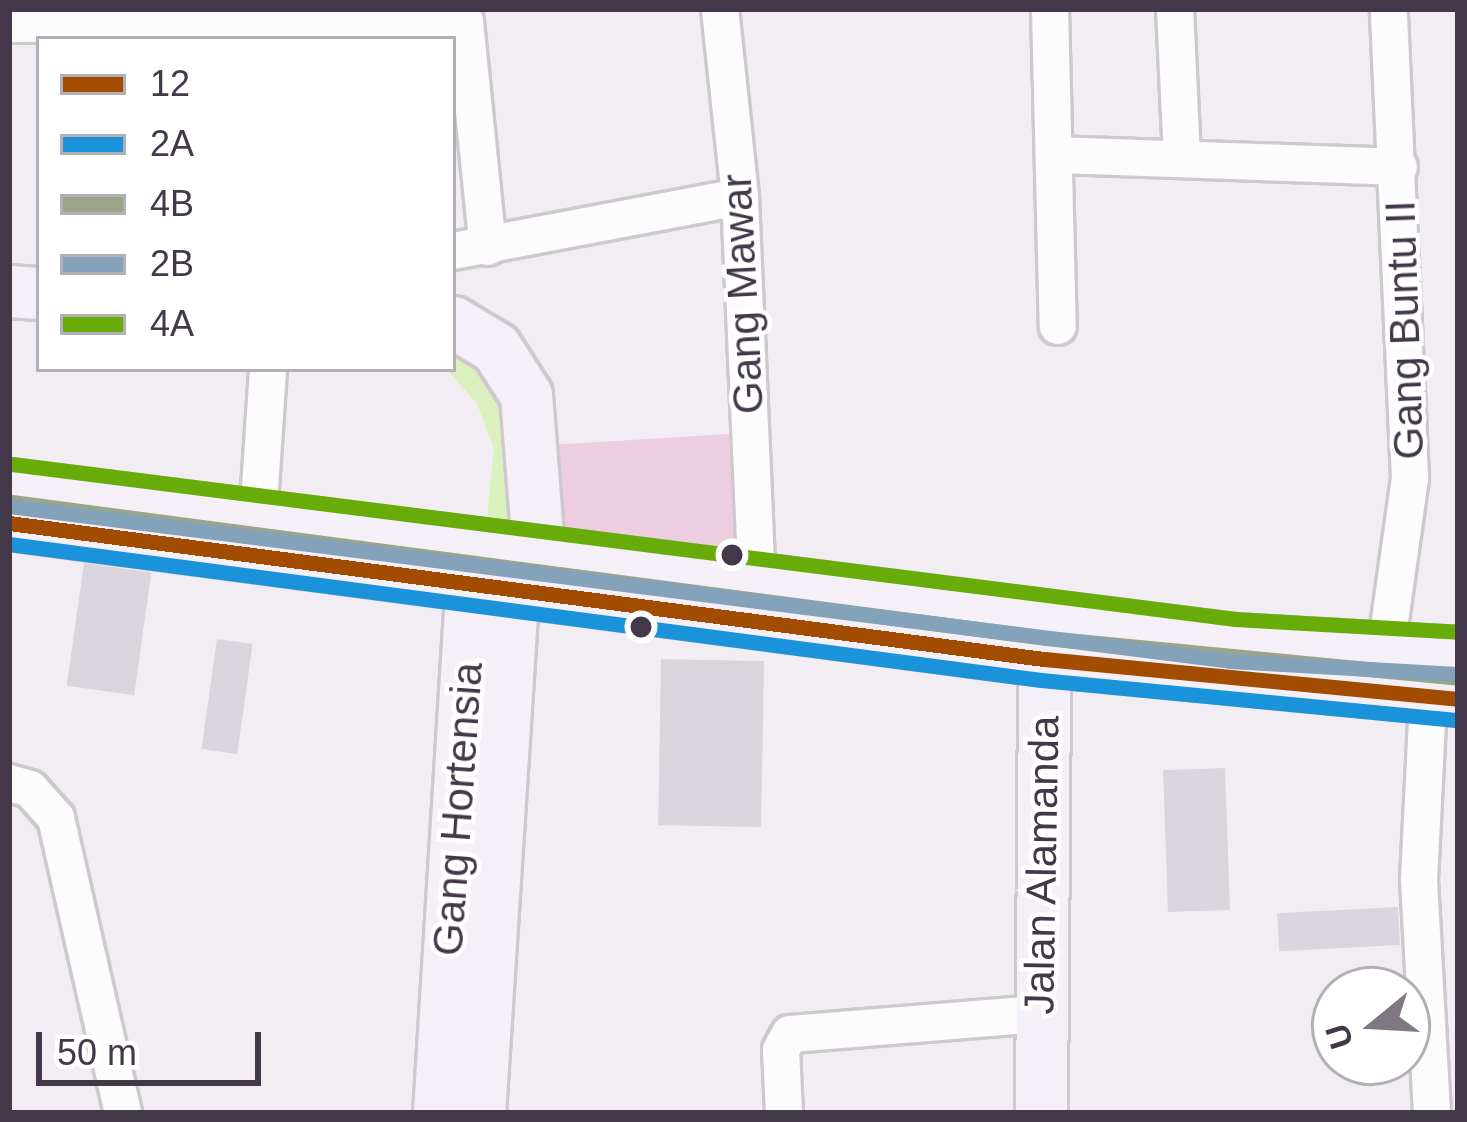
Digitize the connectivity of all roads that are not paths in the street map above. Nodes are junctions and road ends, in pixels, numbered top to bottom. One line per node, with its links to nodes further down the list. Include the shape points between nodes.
1 (720, 9): 10 (street, Gang Mawar)
2 (1050, 9): 7 (street)
3 (1175, 9): 8 (street)
4 (1389, 9): 9 (street, Gang Buntu II)
5 (9, 24): 6 (street)
6 (254, 27): 11 (street, via 465,22)
7 (1056, 155): 8 (street); 13 (street)
8 (1182, 159): 9 (street)
9 (1399, 167): 21 (street, Gang Buntu II, via 1410,478 1390,569)
10 (740, 197): 11 (street); 19 (street, Gang Mawar)
11 (471, 249)
12 (456, 324): 18 (main road, via 496,348 526,395)
13 (1058, 326)
14 (268, 372): 16 (street)
15 (9, 485): 16 (main road)
16 (258, 517): 18 (main road)
17 (9, 523): 18 (main road)
18 (504, 559): 19 (main road); 20 (main road); 27 (main road, Gang Hortensia); 28 (main road, Gang Hortensia)
19 (757, 580): 20 (main road)
20 (1046, 637): 21 (main road); 23 (main road); 25 (main road, Jalan Alamanda)
21 (1386, 649): 22 (main road)
22 (1458, 653)
23 (1443, 700): 31 (street, via 1419,880)
24 (9, 783): 26 (street, via 30,789 56,818)
25 (1040, 1014): 29 (street, via 790,1034 782,1050); 30 (main road, Jalan Alamanda)
26 (123, 1113)
27 (439, 1113)
28 (479, 1113)
29 (784, 1113)
30 (1041, 1113)
31 (1432, 1113)

